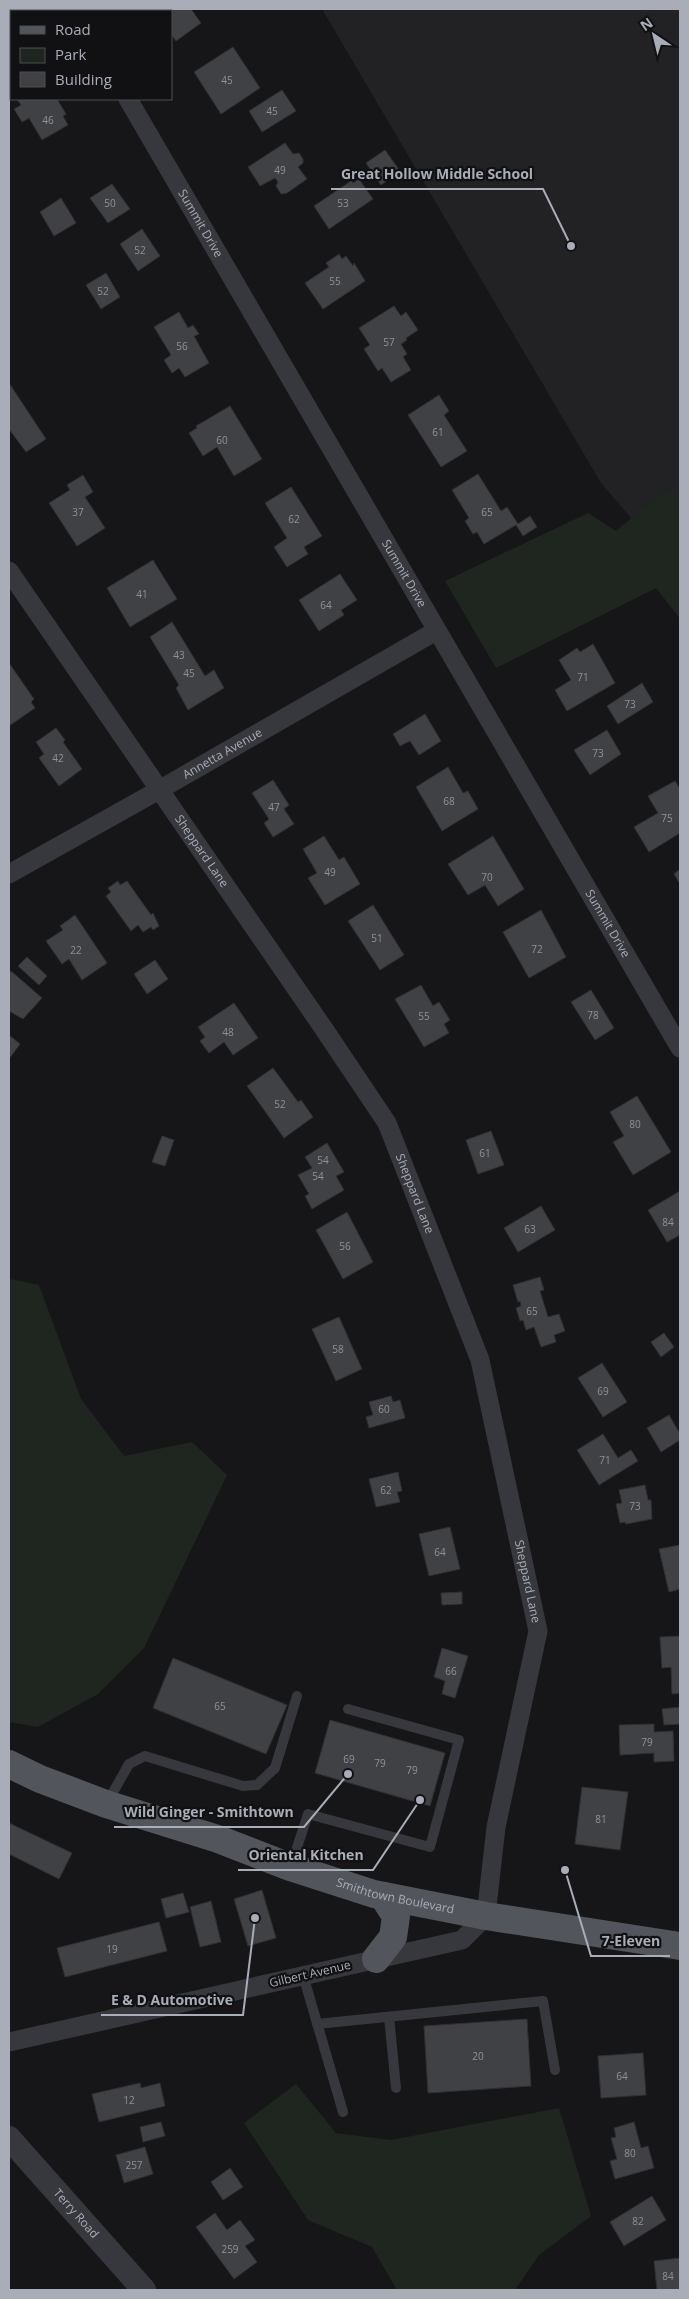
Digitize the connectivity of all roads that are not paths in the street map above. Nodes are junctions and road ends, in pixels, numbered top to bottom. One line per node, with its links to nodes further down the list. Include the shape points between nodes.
1 (129, 100): 3 (street, Summit Drive)
2 (9, 571): 4 (street, Sheppard Lane)
3 (436, 631): 4 (street, Annetta Avenue); 6 (street, Summit Drive)
4 (159, 790): 5 (street, Annetta Avenue); 13 (street, Sheppard Lane, via 387,1123 480,1360 538,1631 496,1827)
5 (9, 874)
6 (680, 1048)
7 (297, 1696): 10 (lane, via 275,1768 256,1785 243,1786 145,1756 129,1764)
8 (348, 1709): 11 (lane, via 459,1740 430,1847 308,1814)
9 (9, 1764): 10 (main road, Smithtown Boulevard)
10 (106, 1804): 11 (main road, Smithtown Boulevard, via 218,1839)
11 (290, 1867): 12 (main road, Smithtown Boulevard)
12 (383, 1896): 13 (main road, Smithtown Boulevard); 15 (main road, via 396,1916 393,1937)
13 (486, 1916): 14 (main road, Smithtown Boulevard); 15 (street, Gilbert Avenue, via 462,1940)
14 (680, 1946)
15 (376, 1959): 16 (street, Gilbert Avenue)
16 (303, 1975): 18 (lane); 19 (street, Gilbert Avenue)
17 (389, 2017): 18 (lane); 20 (lane, via 543,2000); 21 (lane)
18 (317, 2024): 22 (lane)
19 (9, 2042)
20 (555, 2070)
21 (396, 2088)
22 (343, 2112)
23 (9, 2138): 24 (street, Terry Road)
24 (144, 2290)

